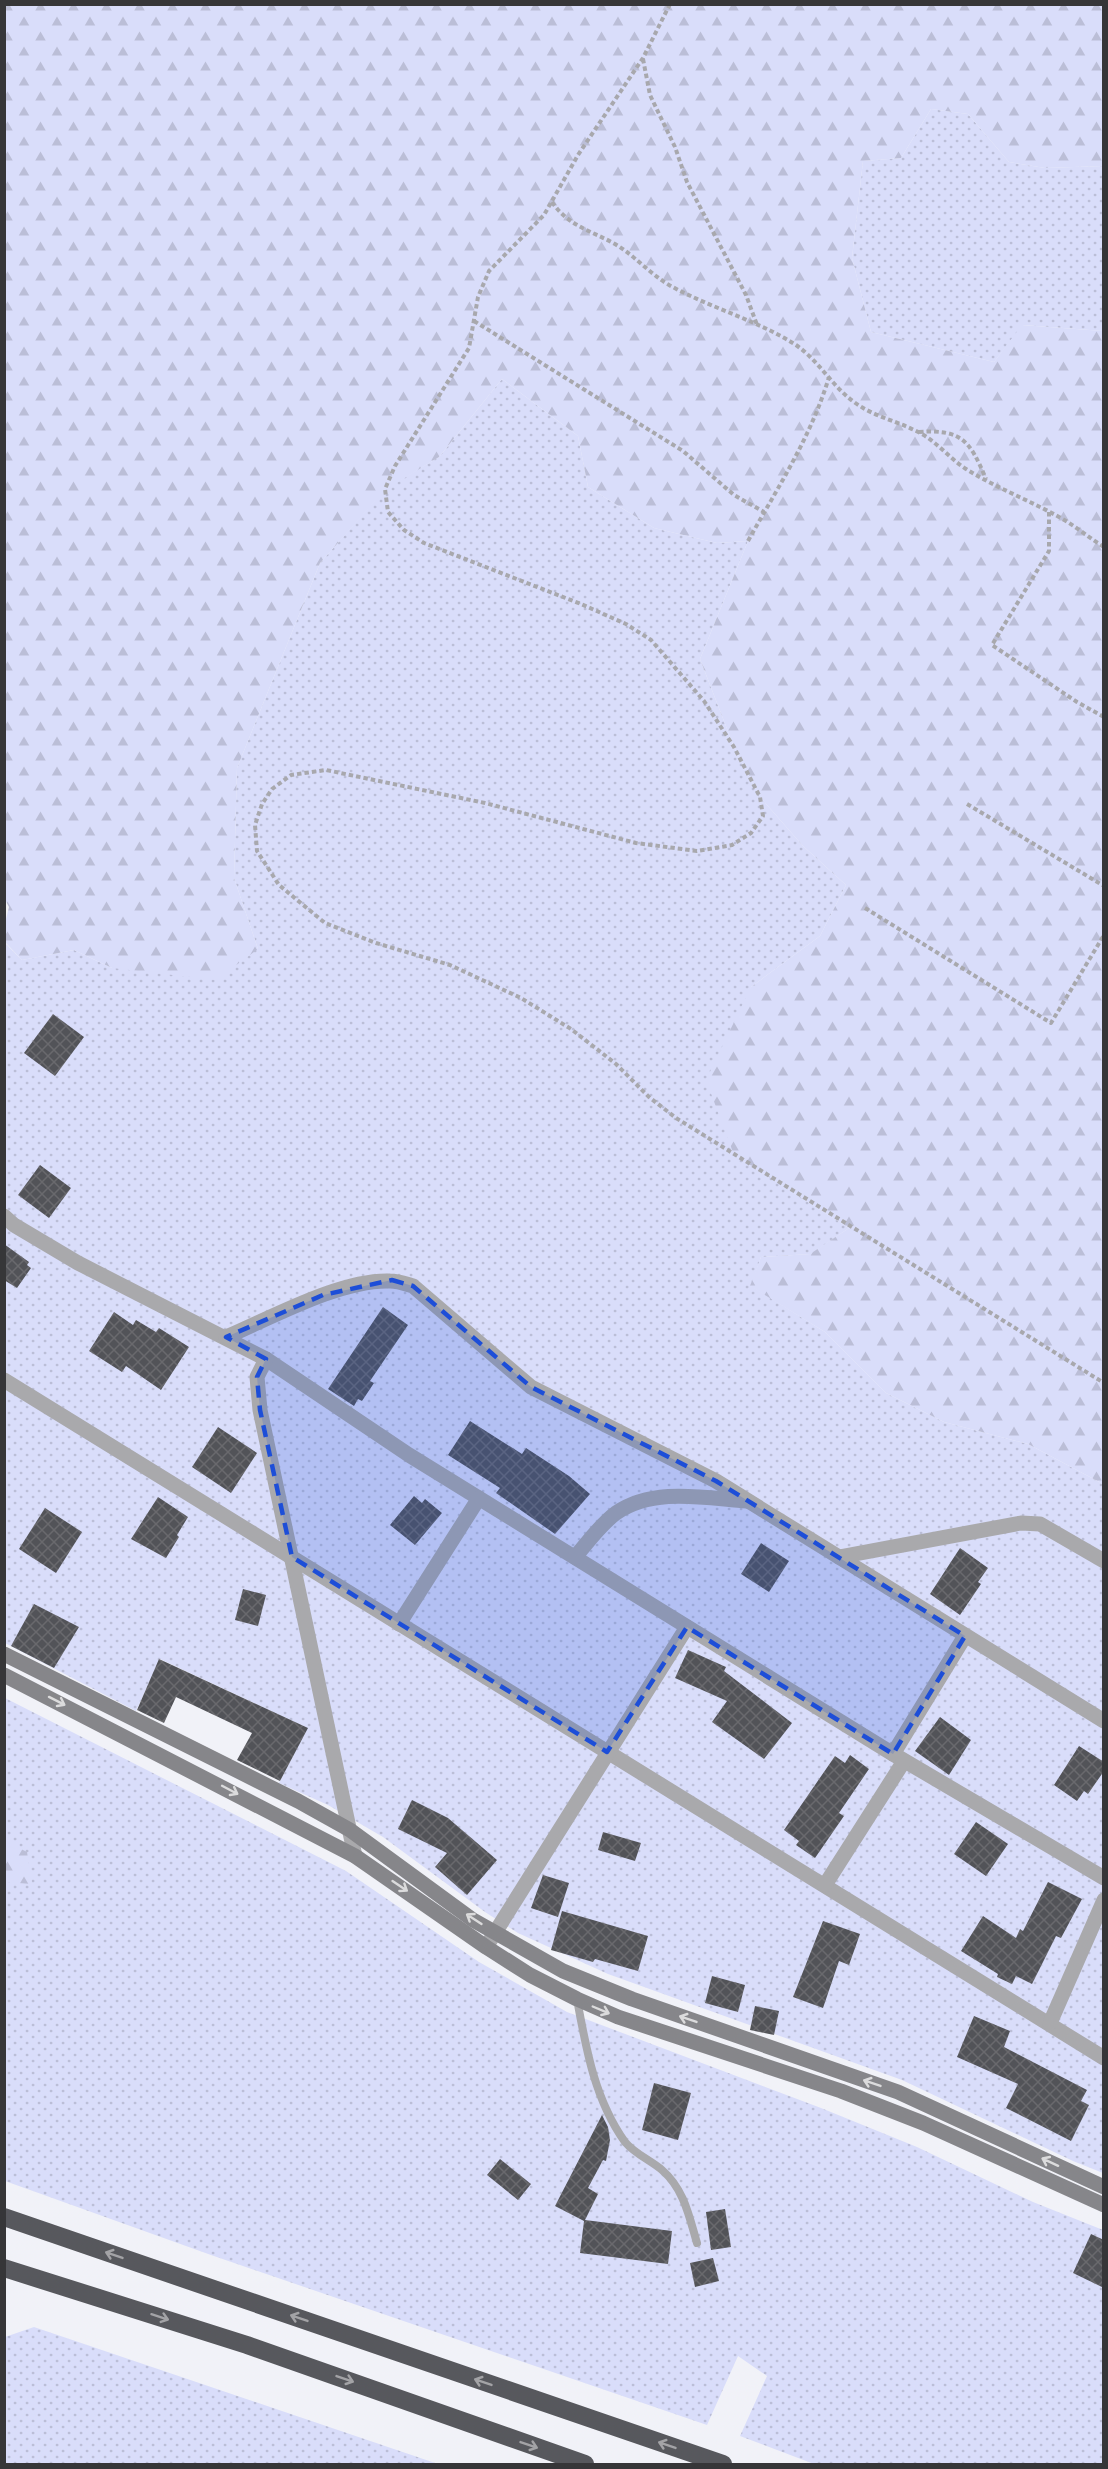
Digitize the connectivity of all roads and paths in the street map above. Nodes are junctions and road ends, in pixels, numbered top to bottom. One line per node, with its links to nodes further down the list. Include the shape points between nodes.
1 (670, 4): 2 (path)
2 (643, 58): 3 (path); 5 (path, via 650,95 687,182 746,295)
3 (552, 202): 4 (path, via 489,272 478,297); 5 (path, via 573,224 614,244 669,285)
4 (474, 321): 9 (path, via 683,451 734,495); 22 (path, via 469,348 385,489 388,512 404,530 424,543 581,604 651,640 704,701 734,747 760,797 763,816 752,833 732,845 696,851 636,843 485,804 326,770 291,775 272,789 255,825 257,851 279,885 325,923 450,965 521,998 571,1029 676,1118)
5 (757, 325): 6 (path, via 796,346)
6 (829, 377): 7 (path, via 854,402); 9 (path, via 811,430)
7 (919, 432): 8 (path); 8 (path, via 954,433 969,446)
8 (986, 480): 10 (path)
9 (764, 512): 11 (path)
10 (1049, 512): 12 (path); 13 (path, via 1049,551 992,645)
11 (748, 541)
12 (1104, 548)
13 (1104, 717)
14 (967, 804): 15 (path)
15 (1104, 886)
16 (865, 908): 17 (path, via 1052,1023)
17 (1104, 935)
18 (4, 1216): 19 (street, via 78,1263)
19 (226, 1337): 20 (street); 24 (street, via 358,1284 392,1280 413,1286 531,1387)
20 (266, 1359): 23 (street); 25 (street, via 257,1377 260,1410)
21 (4, 1380): 25 (street)
22 (1104, 1383)
23 (479, 1498): 26 (street); 29 (street)
24 (750, 1502): 26 (street, via 675,1496 643,1500 616,1513); 27 (street)
25 (292, 1557): 29 (street); 39 (street)
26 (575, 1557): 30 (street)
27 (839, 1557): 28 (street, via 1021,1523 1040,1524); 31 (street)
28 (1104, 1561)
29 (399, 1624): 37 (street)
30 (687, 1627): 37 (street); 38 (street)
31 (965, 1636): 35 (street); 38 (street)
32 (4, 1654): 39 (main road)
33 (4, 1675): 40 (main road, one-way to 40)
34 (1104, 1707): 35 (street)
35 (1084, 1710): 36 (street)
36 (1104, 1721)
37 (607, 1752): 42 (street); 44 (street)
38 (899, 1757): 41 (street); 42 (street)
39 (350, 1830): 40 (street); 44 (main road, one-way to 39, via 473,1920)
40 (355, 1856): 45 (main road, one-way to 45)
41 (1104, 1878)
42 (825, 1885): 47 (street)
43 (1104, 1900): 47 (street)
44 (496, 1932): 45 (street); 49 (main road, one-way to 44, via 898,2092 563,1971)
45 (486, 1947): 46 (main road)
46 (577, 1999): 50 (main road, one-way to 50, via 618,2017 841,2091); 52 (lane, via 595,2084 614,2125 628,2145 675,2183 685,2201)
47 (1050, 2023): 48 (street)
48 (1104, 2058)
49 (1104, 2187)
50 (1104, 2205)
51 (4, 2217): 55 (highway, one-way to 51)
52 (697, 2243)
53 (4, 2268): 54 (highway, one-way to 54, via 247,2345)
54 (585, 2464)
55 (723, 2464)

